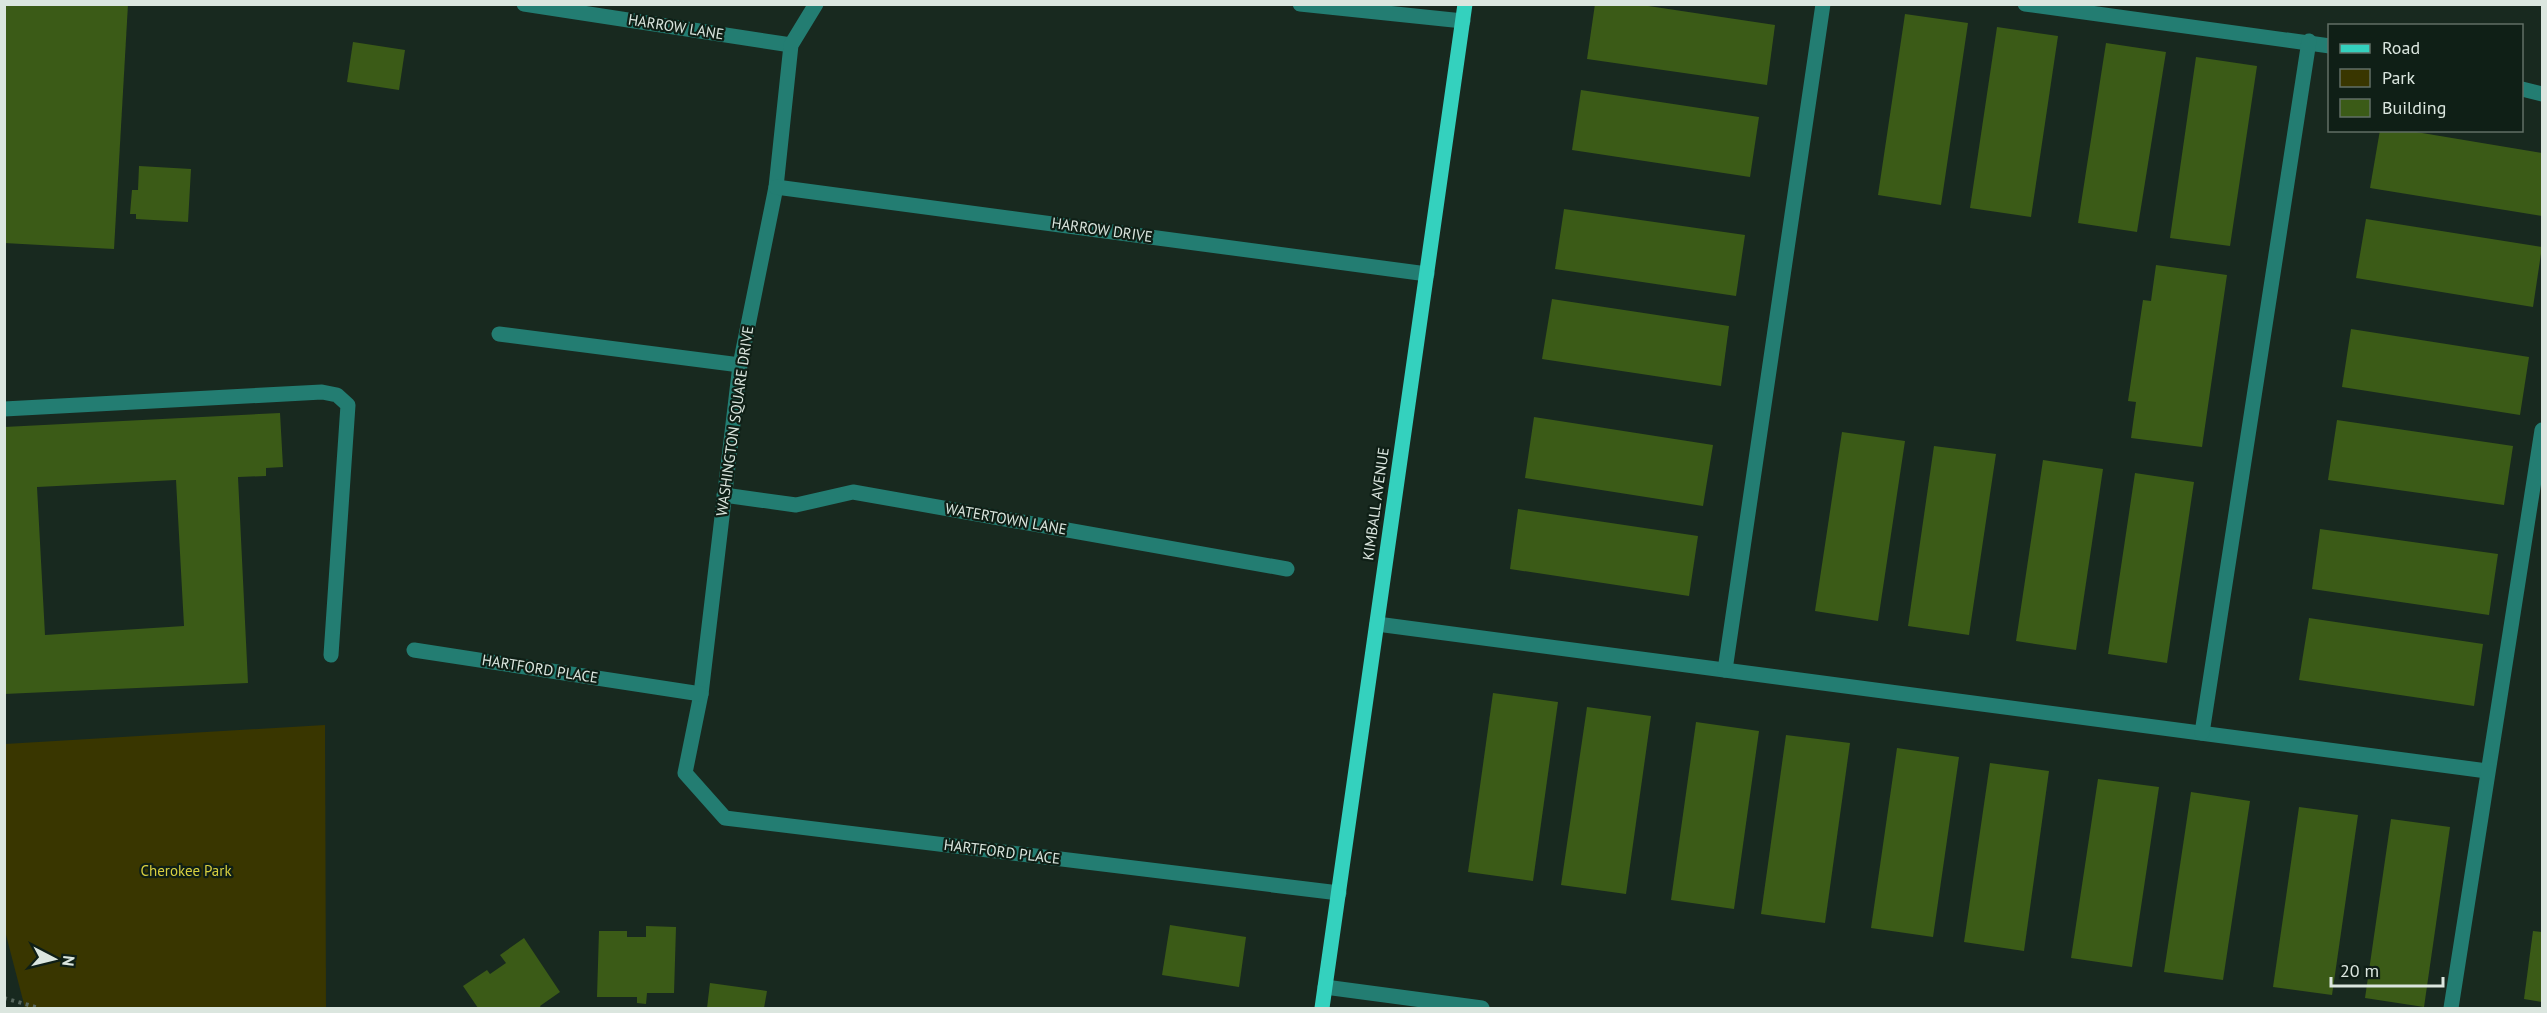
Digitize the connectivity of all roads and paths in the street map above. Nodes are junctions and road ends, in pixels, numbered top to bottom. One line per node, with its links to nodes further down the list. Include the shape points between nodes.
1 (524, 4): 9 (street, HARROW LANE)
2 (816, 4): 9 (street, WASHINGTON SQUARE DRIVE)
3 (1300, 4): 7 (street)
4 (1465, 4): 7 (main road, KIMBALL AVENUE)
5 (1823, 4): 24 (street)
6 (2025, 4): 8 (street)
7 (1463, 21): 14 (main road, KIMBALL AVENUE)
8 (2309, 41): 10 (street); 26 (street)
9 (791, 45): 13 (street, WASHINGTON SQUARE DRIVE)
10 (2328, 46)
11 (2523, 89): 12 (street)
12 (2542, 94)
13 (777, 187): 14 (street, HARROW DRIVE); 16 (street, WASHINGTON SQUARE DRIVE)
14 (1427, 274): 21 (main road, KIMBALL AVENUE)
15 (499, 334): 16 (street)
16 (740, 365): 19 (street, WASHINGTON SQUARE DRIVE)
17 (4, 409): 23 (street, via 322,392 336,395 348,405)
18 (2542, 430): 27 (street)
19 (724, 495): 20 (street, WATERTOWN LANE, via 796,505 853,492); 25 (street, WASHINGTON SQUARE DRIVE)
20 (1287, 569)
21 (1377, 624): 24 (street); 29 (main road, KIMBALL AVENUE)
22 (414, 650): 25 (street, HARTFORD PLACE)
23 (331, 655)
24 (1725, 670): 26 (street)
25 (701, 694): 28 (street, WASHINGTON SQUARE DRIVE)
26 (2202, 733): 27 (street)
27 (2487, 771): 35 (street)
28 (685, 773): 29 (street, HARTFORD PLACE, via 725,818)
29 (1339, 893): 30 (main road, KIMBALL AVENUE)
30 (1325, 987): 33 (main road, KIMBALL AVENUE); 34 (street)
31 (4, 998): 32 (path)
32 (39, 1008)
33 (1322, 1008)
34 (1482, 1008)
35 (2451, 1008)

